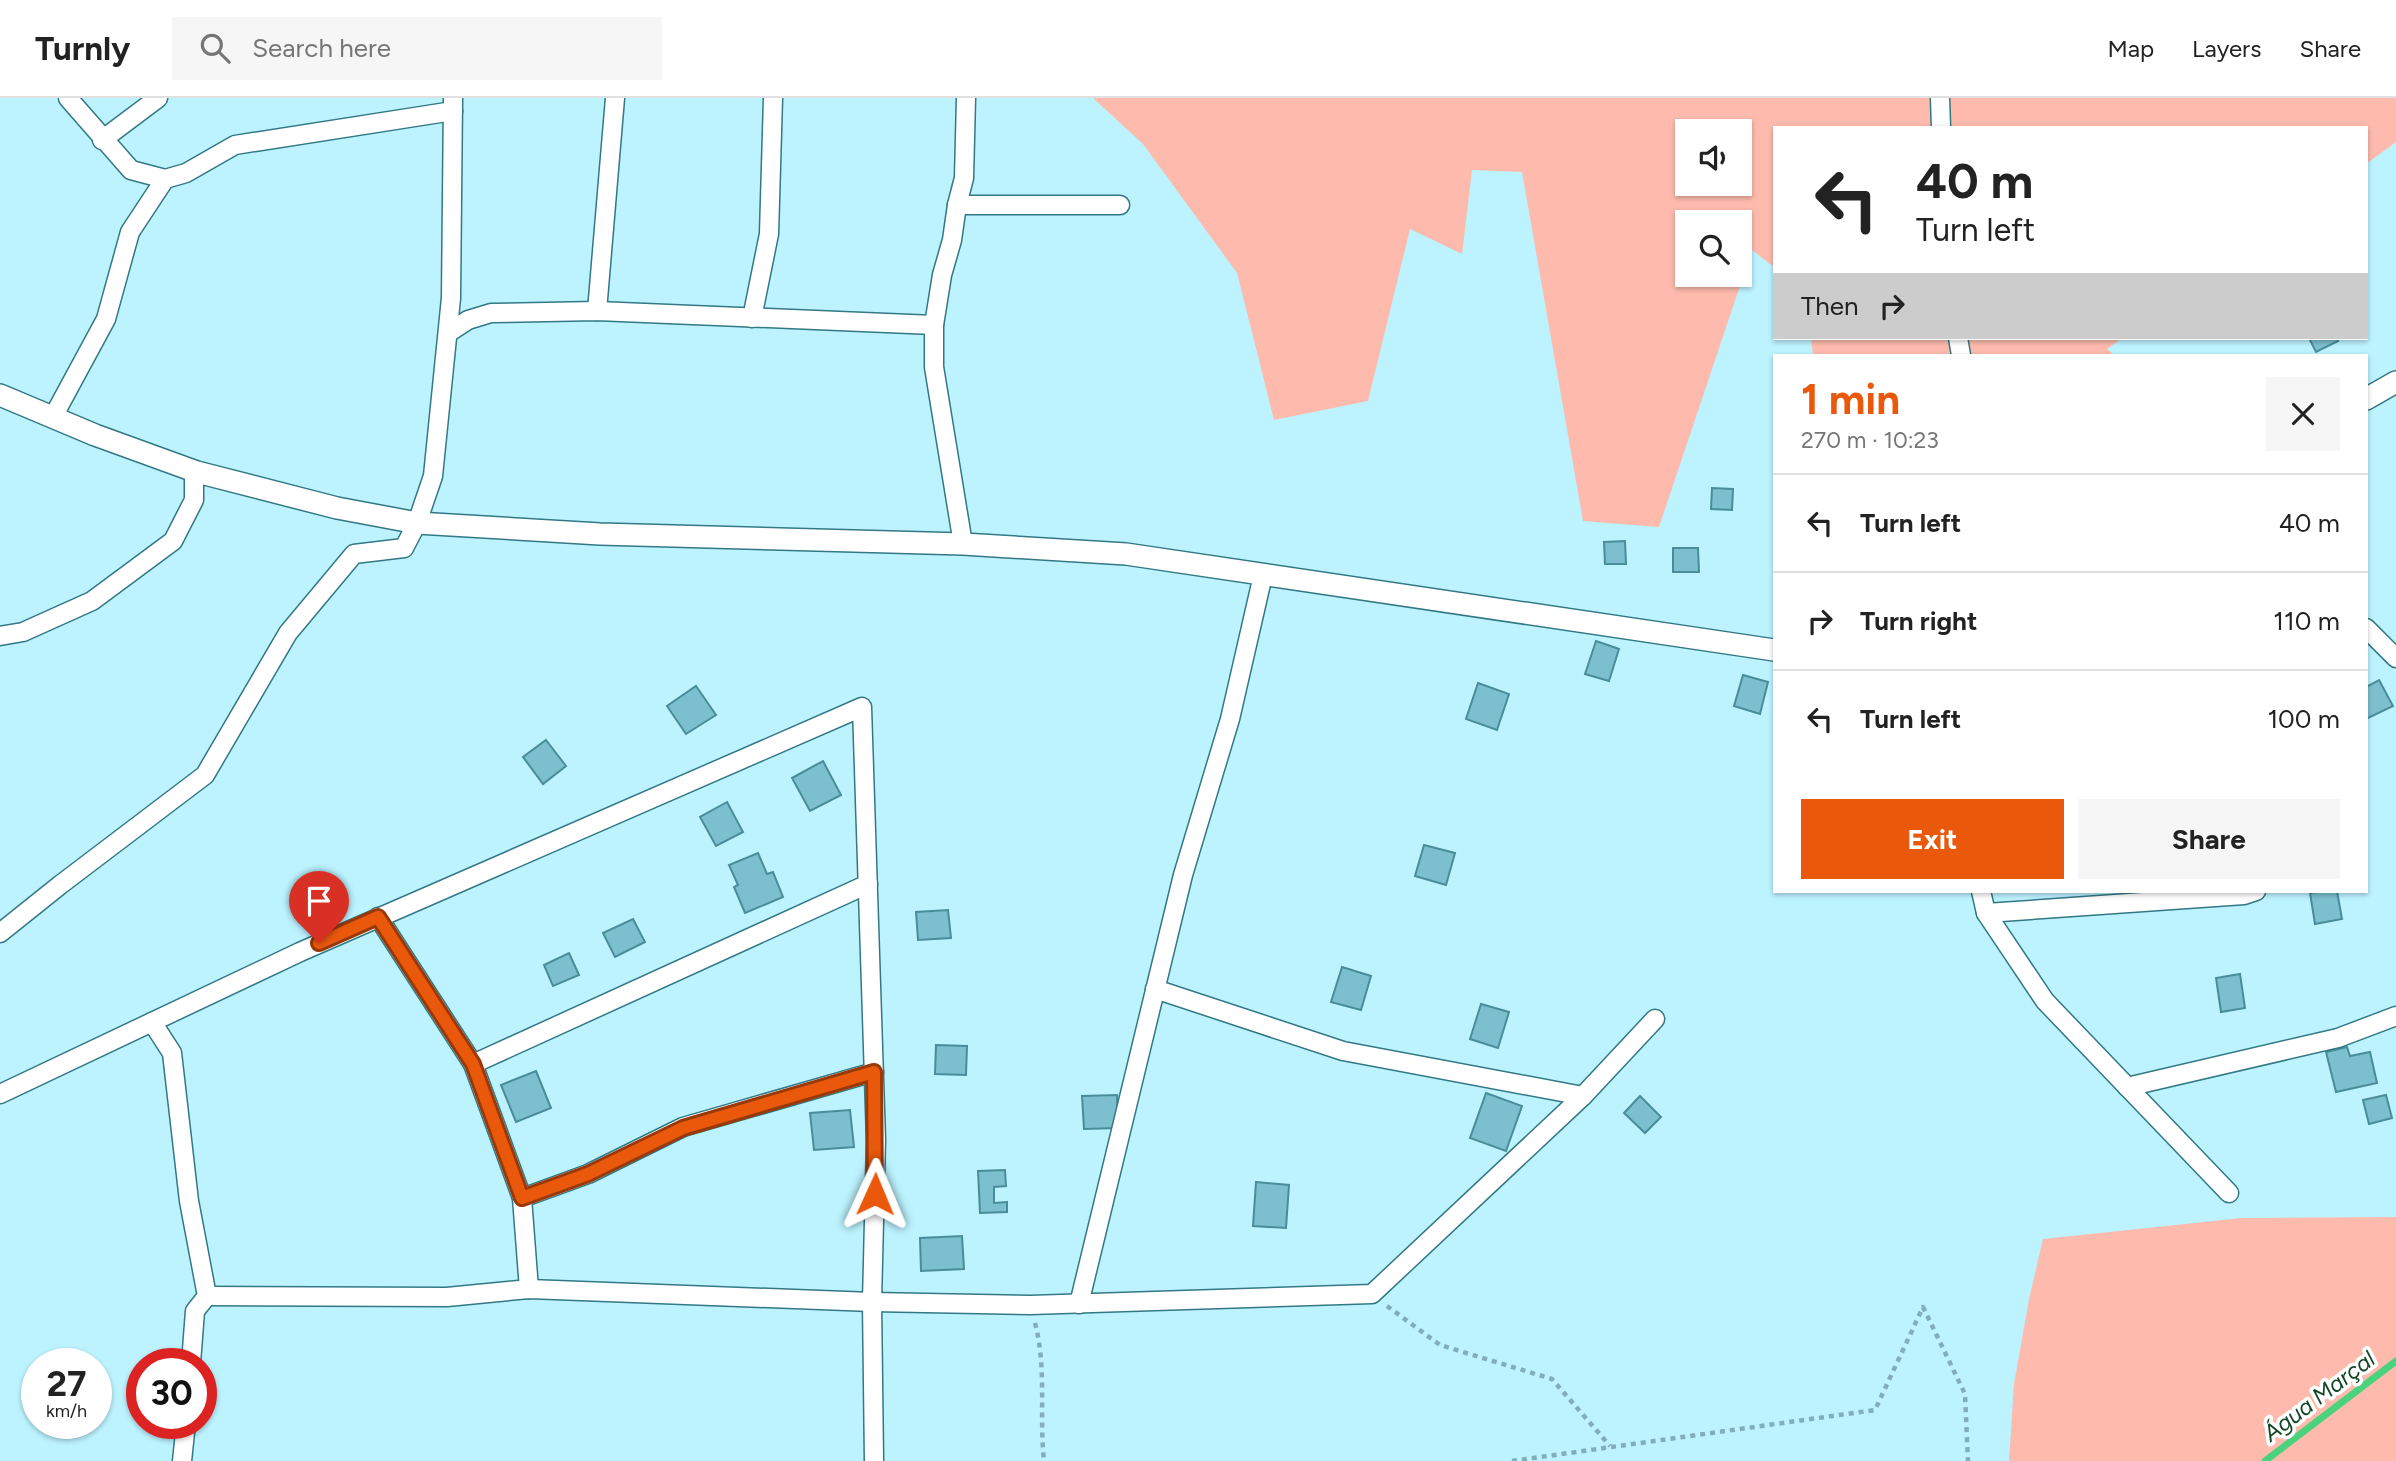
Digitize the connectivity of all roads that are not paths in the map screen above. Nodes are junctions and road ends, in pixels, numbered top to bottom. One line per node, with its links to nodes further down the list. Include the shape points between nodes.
1 (68, 98): 9 (street)
2 (158, 98): 9 (street)
3 (615, 98): 13 (street)
4 (773, 98): 14 (street, via 769,234)
5 (966, 98): 11 (street, via 964,178)
6 (1940, 98): 8 (street)
7 (453, 105): 10 (street, via 235,145); 16 (street)
8 (1941, 126)
9 (103, 140): 10 (street, via 131,170)
10 (166, 179): 20 (street, via 130,232 106,319)
11 (957, 205): 12 (street); 15 (street)
12 (1120, 205)
13 (597, 310): 14 (street); 16 (street, via 491,313)
14 (752, 318): 15 (street)
15 (934, 325): 23 (street, via 934,367)
16 (448, 332): 22 (street, via 433,476)
17 (2396, 382): 19 (street)
18 (0, 395): 20 (street)
19 (2368, 398)
20 (53, 417): 21 (street)
21 (197, 472): 22 (street); 26 (street, via 194,500 173,541 92,601 23,632)
22 (417, 523): 23 (street, via 600,534); 34 (street, via 404,548 354,554 288,633 205,775)
23 (963, 544): 24 (street, via 1126,554)
24 (1263, 575): 27 (street); 35 (street, via 1230,719 1183,874)
25 (2368, 630): 28 (street)
26 (0, 636)
27 (1773, 650)
28 (2396, 658)
29 (868, 884): 33 (street, via 862,707); 39 (street); 40 (street)
30 (1981, 893): 32 (street)
31 (2250, 893): 32 (street)
32 (1986, 913): 41 (street, via 2045,1001)
33 (378, 917): 38 (street); 39 (street)
34 (0, 933)
35 (1155, 989): 43 (street, via 1343,1051); 49 (street)
36 (2396, 1016): 41 (street, via 2338,1038)
37 (1654, 1019): 43 (street)
38 (152, 1022): 42 (street); 47 (street, via 172,1053 189,1201)
39 (473, 1064): 45 (street)
40 (874, 1072): 45 (street, via 683,1128 588,1174); 48 (street)
41 (2127, 1087): 44 (street)
42 (0, 1094)
43 (1583, 1096): 49 (street, via 1372,1294)
44 (2228, 1193)
45 (522, 1198): 46 (street)
46 (529, 1289): 47 (street, via 447,1297); 48 (street)
47 (206, 1296): 50 (street, via 195,1311)
48 (872, 1302): 49 (street); 53 (street)
49 (1079, 1304)
50 (192, 1348)
51 (185, 1439): 52 (street)
52 (183, 1461)
53 (874, 1461)

